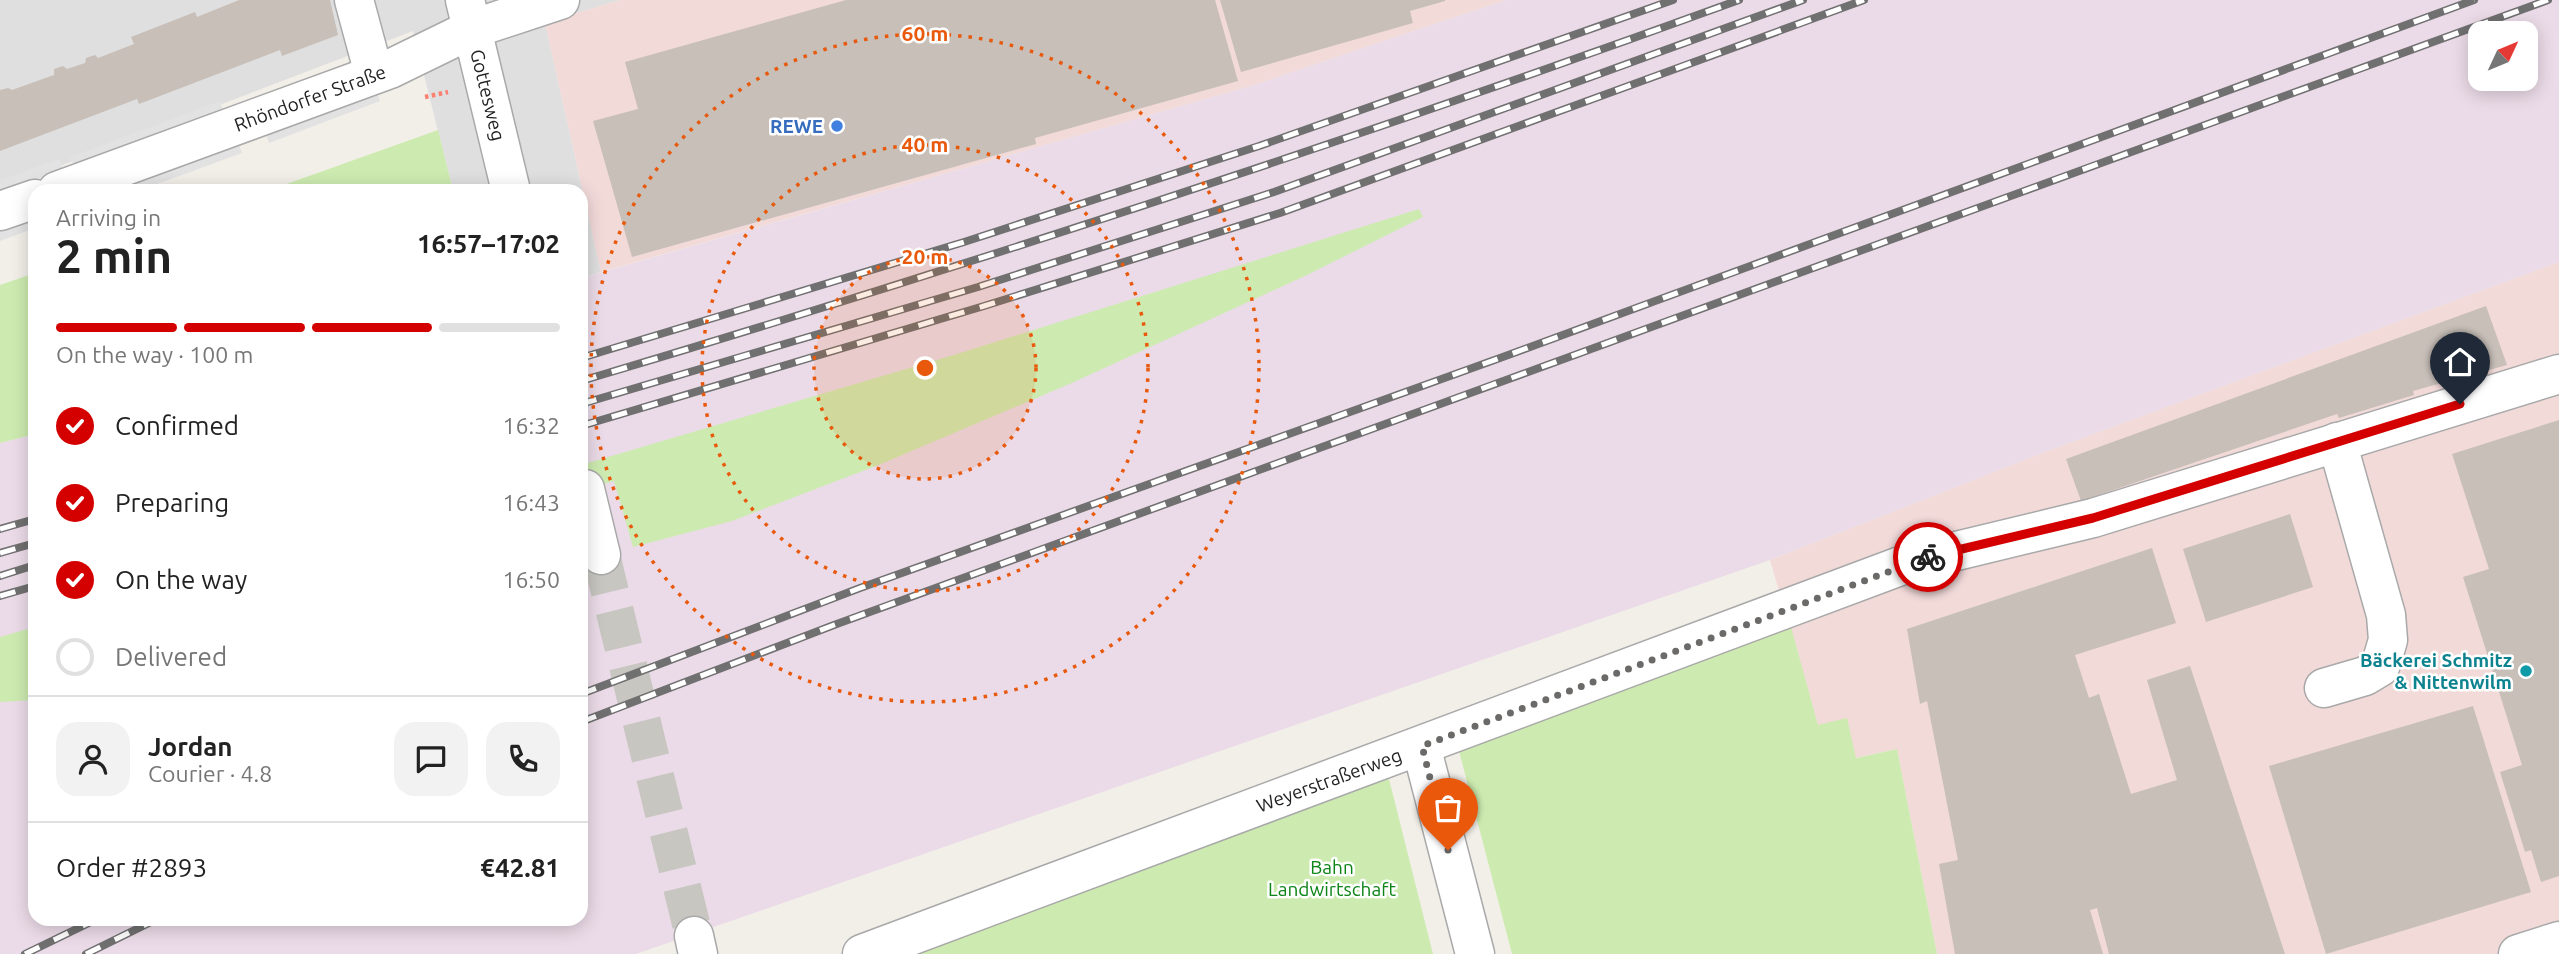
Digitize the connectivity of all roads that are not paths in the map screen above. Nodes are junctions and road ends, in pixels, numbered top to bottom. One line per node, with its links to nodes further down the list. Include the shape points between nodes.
1 (354, 0): 4 (street)
2 (560, 0): 3 (street, Rhöndorfer Straße)
3 (468, 15): 4 (street, Rhöndorfer Straße, via 414,59); 6 (street, Gottesweg)
4 (374, 74): 5 (street, Rhöndorfer Straße)
5 (76, 184)
6 (509, 184)
7 (28, 201): 8 (street)
8 (0, 211)
9 (2559, 374): 10 (street, Weyerstraßerweg)
10 (2337, 442): 13 (street, via 2386,615 2388,640 2380,667); 14 (street, Weyerstraßerweg, via 2093,518 1912,562)
11 (588, 501): 12 (street)
12 (601, 555)
13 (2324, 688)
14 (1422, 746): 16 (street, Weyerstraßerweg); 17 (street)
15 (2559, 941): 18 (street)
16 (862, 954)
17 (1475, 954)
18 (2518, 954)

